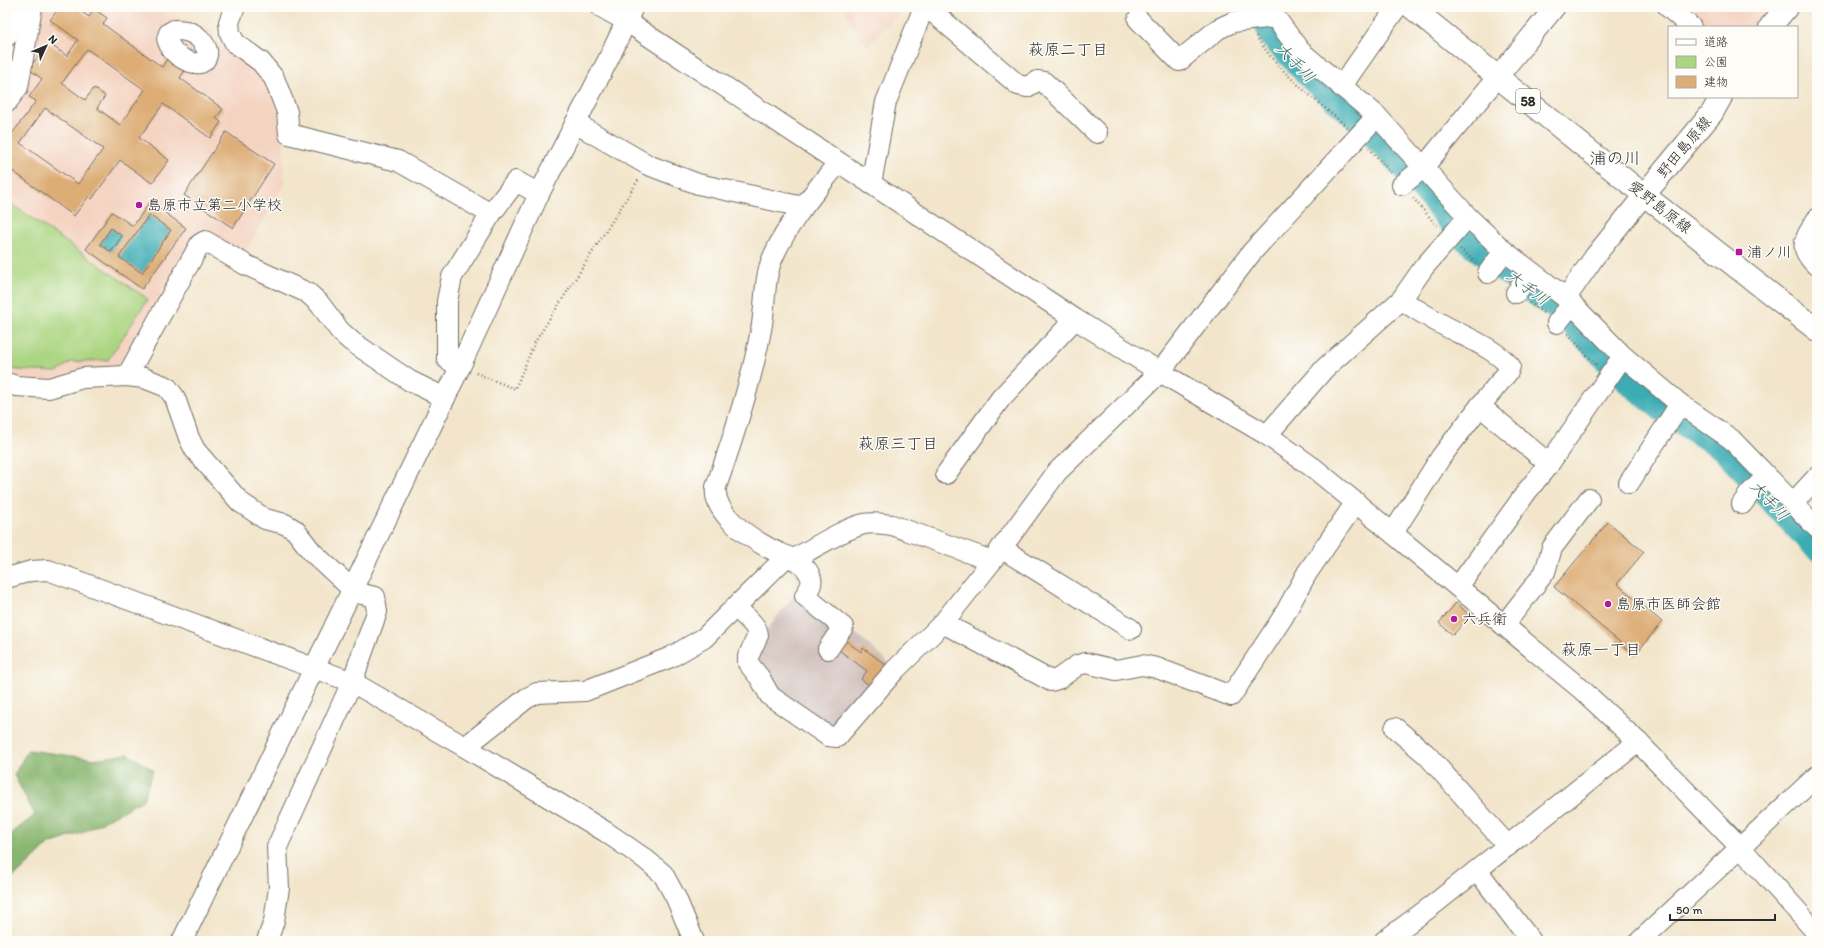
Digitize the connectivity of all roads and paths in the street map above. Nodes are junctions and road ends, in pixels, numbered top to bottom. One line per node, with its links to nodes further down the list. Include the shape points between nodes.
1 (14, 7): 17 (street)
2 (32, 7): 22 (street, via 18,87)
3 (235, 7): 16 (street, via 229,22)
4 (601, 7): 11 (street)
5 (926, 7): 25 (street, via 1018,85 1027,87 1037,81 1044,82); 29 (street, via 886,102)
6 (1398, 7): 20 (street)
7 (1411, 7): 19 (main road, 愛野島原線 / 58)
8 (1555, 7): 19 (street)
9 (1668, 7): 14 (street)
10 (1787, 7): 15 (main road)
11 (630, 14): 24 (street); 26 (street)
12 (1272, 14): 13 (street, via 1233,22 1218,29 1179,60); 20 (street, via 1300,51)
13 (1138, 19)
14 (1690, 26)
15 (1771, 26)
16 (230, 33): 18 (street); 33 (street, via 235,43 262,62 274,78 287,112 289,134 398,161)
17 (7, 36)
18 (205, 46)
19 (1497, 77): 28 (street); 31 (main road, 愛野島原線 / 58)
20 (1341, 87): 23 (street)
21 (1720, 98): 31 (main road, 野田島原線, via 1712,113)
22 (7, 102)
23 (1375, 118): 28 (street); 44 (street, via 1252,252)
24 (575, 123): 27 (street); 30 (street)
25 (1097, 133)
26 (838, 163): 29 (street); 32 (street)
27 (648, 165): 32 (street, via 698,184); 42 (path, via 535,342 515,389)
28 (1412, 177): 34 (street)
29 (871, 184): 39 (street)
30 (539, 194): 33 (street, via 516,181); 42 (street)
31 (1644, 195): 38 (street, via 1595,256); 41 (main road, 愛野島原線 / 58)
32 (803, 206): 63 (street, via 773,256 768,275 762,329 736,430 714,495 718,505 733,523 766,547)
33 (492, 214): 42 (street, via 459,264 450,286 447,301 447,359)
34 (1466, 219): 37 (street, via 1424,267); 38 (street, via 1496,262 1523,283)
35 (1817, 219): 36 (street, via 1804,242 1808,257)
36 (1816, 265)
37 (1401, 300): 48 (street, via 1468,337 1505,360 1510,366); 50 (street, via 1325,368)
38 (1570, 302): 40 (street); 43 (street)
39 (1075, 319): 44 (street); 52 (street, via 1001,398)
40 (1557, 322): 43 (path)
41 (1817, 330)
42 (460, 367): 47 (street)
43 (1615, 367): 49 (street); 51 (street)
44 (1160, 372): 50 (street); 62 (street, via 1057,472)
45 (127, 376): 46 (street, via 83,378 49,388); 47 (street, via 200,244 208,241 246,265 308,293 340,331 352,341 410,381); 66 (street, via 144,378 167,387 175,398 195,450 240,502 265,519 285,524 294,530 312,552)
46 (7, 383)
47 (445, 398): 66 (street)
48 (1480, 406): 51 (street); 61 (street, via 1441,457)
49 (1675, 412): 54 (street, via 1731,439); 55 (street)
50 (1267, 435): 58 (street)
51 (1550, 464): 65 (street)
52 (946, 474)
53 (1817, 476): 59 (street)
54 (1766, 478): 56 (street); 59 (street)
55 (1629, 483)
56 (1746, 498)
57 (1589, 499): 69 (street, via 1552,548 1546,572)
58 (1356, 502): 61 (street); 68 (street, via 1231,696 1157,668 1142,665 1116,670 1086,663 1051,681)
59 (1793, 503): 60 (street)
60 (1817, 528)
61 (1393, 533): 65 (street)
62 (997, 555): 63 (street, via 878,523 852,528); 68 (street); 70 (street)
63 (790, 558): 67 (street); 71 (street, via 808,572 811,579 805,596 843,627)
64 (7, 578): 72 (street, via 31,571 48,570)
65 (1458, 586): 69 (street)
66 (352, 589): 72 (street); 73 (street, via 375,596 377,612)
67 (735, 607): 68 (street, via 758,631 748,663 767,692 834,738); 76 (street, via 704,638 671,657 585,691 537,692)
68 (943, 623)
69 (1504, 625): 75 (street, via 1581,688)
70 (1131, 629)
71 (828, 648)
72 (314, 668): 73 (street); 82 (street)
73 (352, 682): 76 (street); 83 (street, via 277,847 278,888 274,921)
74 (1395, 728): 78 (street, via 1427,755)
75 (1638, 742): 78 (street); 79 (street)
76 (465, 747): 84 (street, via 606,832 645,859 662,874 676,898)
77 (1817, 776): 79 (street)
78 (1508, 846): 80 (street)
79 (1741, 848): 81 (street); 87 (street)
80 (1477, 870): 85 (street); 86 (street)
81 (1817, 933)
82 (182, 941)
83 (267, 941)
84 (694, 941)
85 (1384, 941)
86 (1531, 941)
87 (1640, 941)

